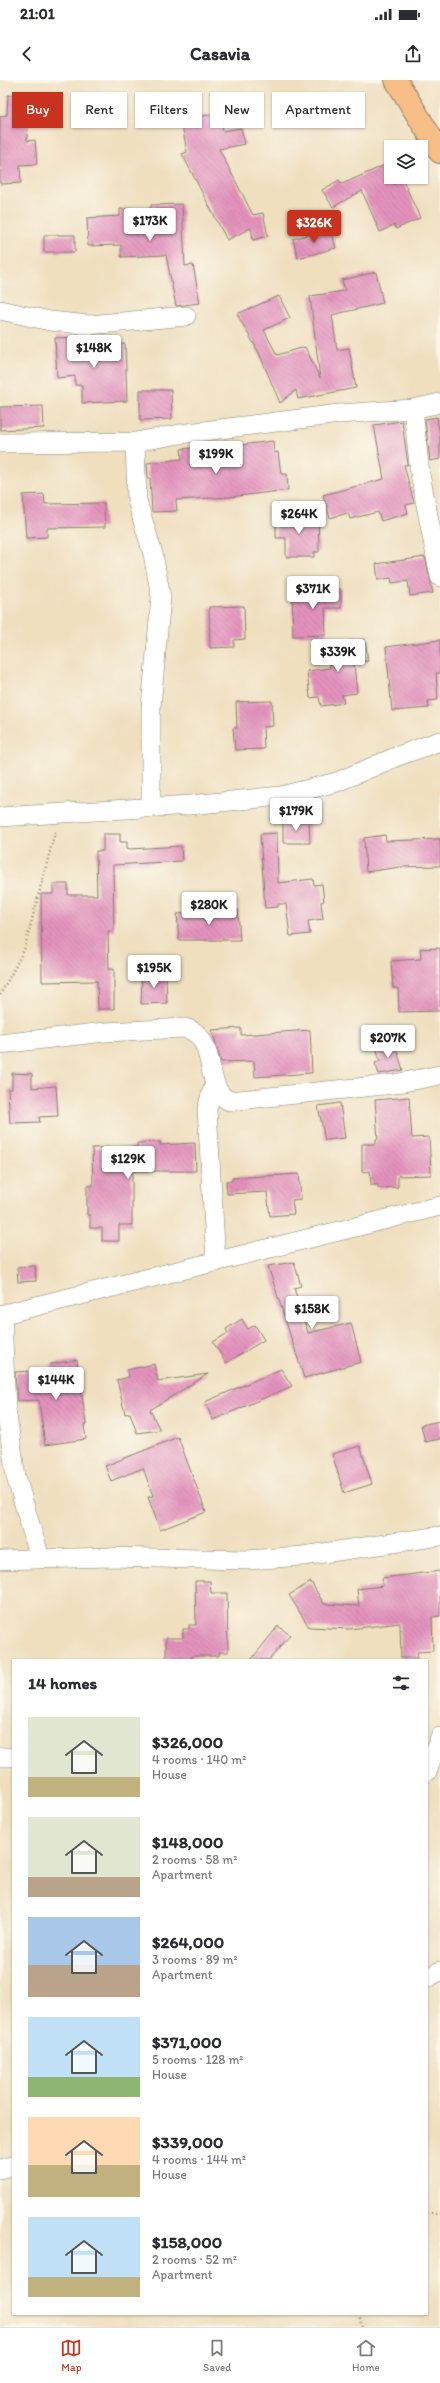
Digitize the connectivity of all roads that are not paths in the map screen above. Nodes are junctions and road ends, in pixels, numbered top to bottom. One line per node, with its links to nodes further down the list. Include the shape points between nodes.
1 (396, 80): 2 (highway)
2 (440, 152)
3 (0, 310): 4 (street, via 50,321 89,325)
4 (186, 316)
5 (440, 403): 6 (street)
6 (413, 409): 7 (street, via 316,416); 9 (street, via 420,474)
7 (135, 442): 8 (street); 11 (street, via 137,501 153,554 161,597 151,707)
8 (0, 443)
9 (440, 577)
10 (440, 741): 11 (street, via 337,782 281,796)
11 (151, 808): 12 (street)
12 (0, 817)
13 (0, 1044): 15 (street, via 106,1032 185,1028 196,1033 204,1044)
14 (440, 1075): 15 (street, via 394,1084 242,1101 229,1101)
15 (218, 1092): 17 (street, via 213,1088 207,1109)
16 (440, 1206): 17 (street)
17 (216, 1262): 18 (street)
18 (1, 1315): 20 (street, via 6,1409 16,1477)
19 (440, 1536): 20 (street, via 303,1556 247,1560)
20 (40, 1558): 21 (street)
21 (0, 1560)
22 (440, 1737): 25 (street)
23 (0, 1757): 24 (street)
24 (12, 1757)
25 (428, 1769)
26 (440, 1970): 27 (street)
27 (428, 1977)
28 (12, 2166): 29 (street)
29 (0, 2169)

